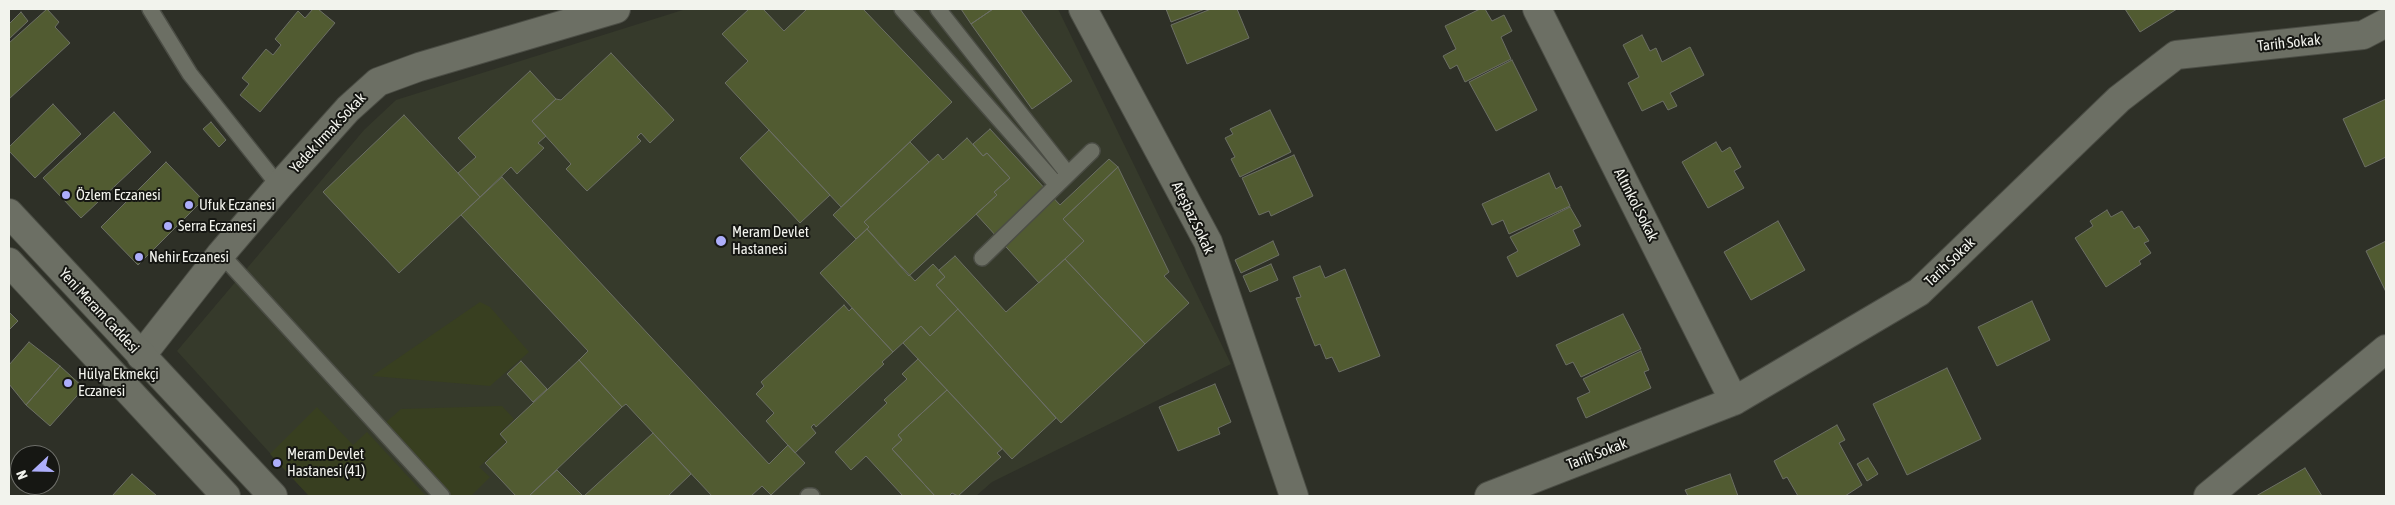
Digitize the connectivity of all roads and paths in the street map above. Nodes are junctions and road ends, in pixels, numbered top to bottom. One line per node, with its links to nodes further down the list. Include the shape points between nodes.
1 (150, 9): 12 (lane, via 190,74)
2 (616, 9): 12 (street, Yedek Irmak Sokak, via 378,82 348,109)
3 (902, 9): 9 (lane)
4 (938, 9): 8 (lane)
5 (1083, 9): 25 (street, Ateşbaz Sokak, via 1208,242)
6 (1537, 9): 19 (street, Altınkol Sokak)
7 (2386, 23): 19 (street, Tarih Sokak, via 2363,35 2176,55 2119,99 1919,292)
8 (972, 52): 9 (lane); 11 (lane)
9 (955, 69): 11 (lane)
10 (1092, 151): 11 (lane)
11 (1062, 180): 15 (lane)
12 (279, 186): 14 (street, Yedek Irmak Sokak)
13 (9, 213): 18 (street, Yeni Meram Caddesi)
14 (221, 254): 18 (street, Yedek Irmak Sokak); 22 (lane)
15 (982, 258)
16 (9, 262): 20 (street)
17 (2386, 349): 27 (street)
18 (141, 356): 21 (street, Yeni Meram Caddesi)
19 (1734, 401): 26 (street, Tarih Sokak)
20 (226, 496)
21 (273, 496)
22 (442, 496)
23 (808, 496): 24 (lane)
24 (812, 496)
25 (1294, 496)
26 (1489, 496)
27 (2208, 496)

